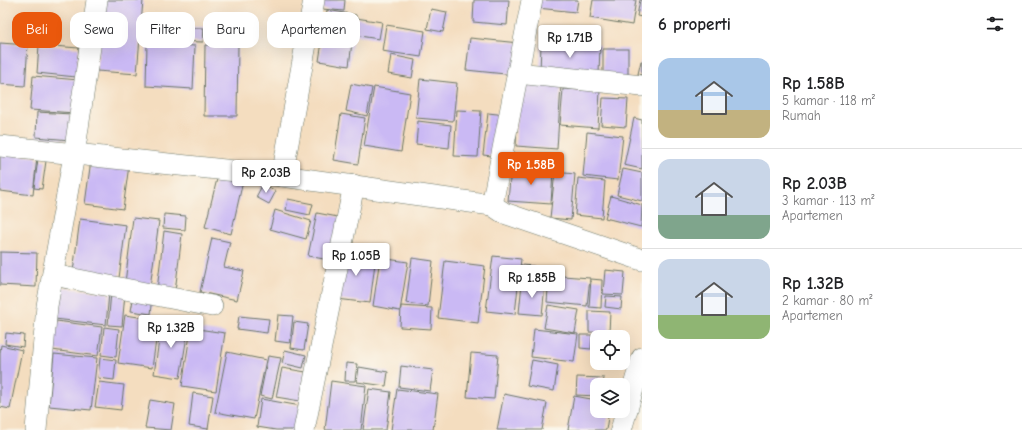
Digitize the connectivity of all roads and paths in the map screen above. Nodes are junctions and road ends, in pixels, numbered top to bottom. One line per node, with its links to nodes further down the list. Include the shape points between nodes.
1 (97, 0): 7 (street)
2 (314, 0): 8 (street)
3 (532, 0): 4 (street)
4 (517, 73): 5 (street); 10 (street)
5 (642, 86)
6 (0, 146): 7 (street)
7 (74, 154): 8 (street); 12 (street)
8 (282, 176): 9 (street)
9 (354, 185): 10 (street); 16 (street)
10 (492, 205): 11 (street, via 504,213)
11 (642, 260)
12 (53, 275): 13 (street); 15 (street)
13 (212, 306)
14 (642, 358): 17 (street)
15 (36, 430)
16 (304, 430)
17 (621, 430)

